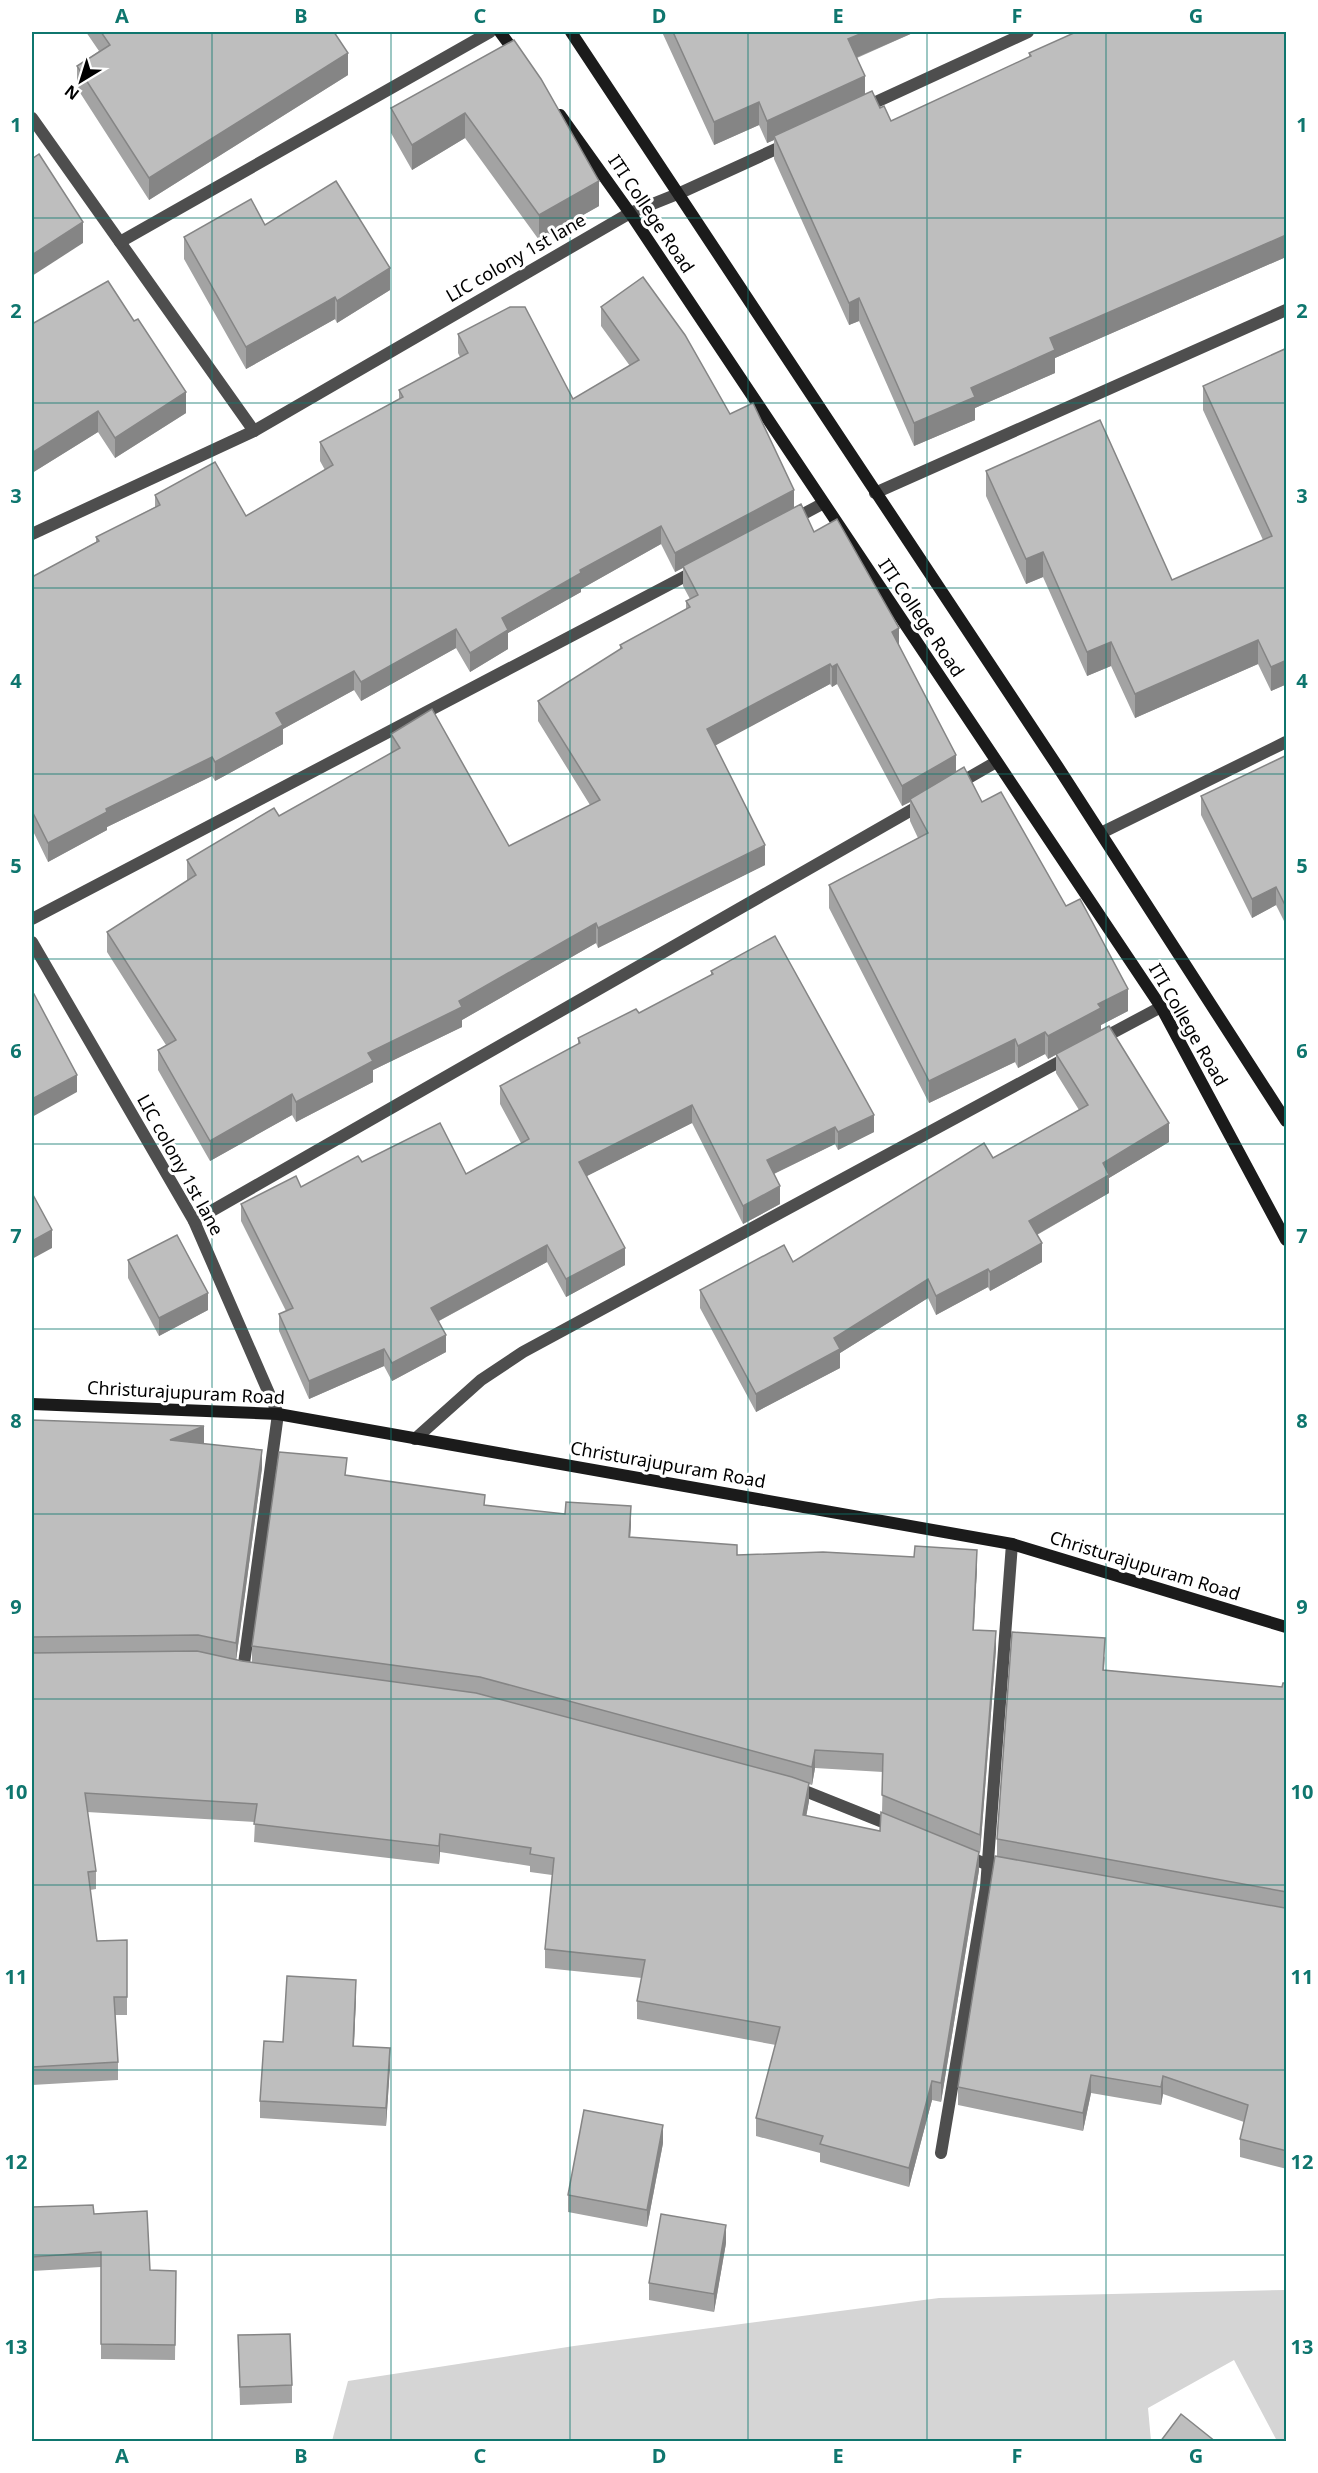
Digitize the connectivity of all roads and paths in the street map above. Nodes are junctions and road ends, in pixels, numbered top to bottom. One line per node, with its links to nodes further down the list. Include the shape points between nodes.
1 (490, 32): 12 (street)
2 (500, 32): 5 (street)
3 (571, 32): 10 (street, ITI College Road)
4 (1028, 32): 7 (street)
5 (528, 70)
6 (555, 108): 11 (street, ITI College Road)
7 (854, 112)
8 (32, 118): 12 (street)
9 (800, 138): 10 (street, LIC colony 1st lane)
10 (680, 193): 11 (street, LIC colony 1st lane); 15 (street, ITI College Road)
11 (630, 213): 14 (street, LIC colony 1st lane); 16 (street, ITI College Road)
12 (120, 242): 14 (street)
13 (1287, 310): 15 (street)
14 (254, 431): 18 (street, LIC colony 1st lane)
15 (875, 493): 22 (street, ITI College Road)
16 (822, 504): 17 (street); 21 (street, ITI College Road)
17 (780, 526)
18 (32, 534)
19 (706, 565): 23 (street)
20 (1287, 742): 22 (street)
21 (996, 762): 25 (street, ITI College Road); 27 (street)
22 (1101, 833): 26 (street, ITI College Road)
23 (32, 919)
24 (32, 942): 27 (street, LIC colony 1st lane)
25 (1161, 1007): 28 (street, ITI College Road); 31 (street, via 523,1352 481,1380)
26 (1285, 1117)
27 (194, 1221): 30 (street, LIC colony 1st lane)
28 (1287, 1240)
29 (32, 1404): 30 (street, Christurajupuram Road)
30 (278, 1414): 31 (street, Christurajupuram Road); 34 (street)
31 (415, 1439): 32 (street, Christurajupuram Road)
32 (1012, 1544): 33 (street, Christurajupuram Road); 38 (street)
33 (1287, 1627)
34 (243, 1670)
35 (784, 1784): 36 (street)
36 (912, 1834)
37 (954, 1851): 38 (street)
38 (986, 1864): 39 (street); 40 (street, via 986,1887)
39 (1021, 1870)
40 (941, 2153)

